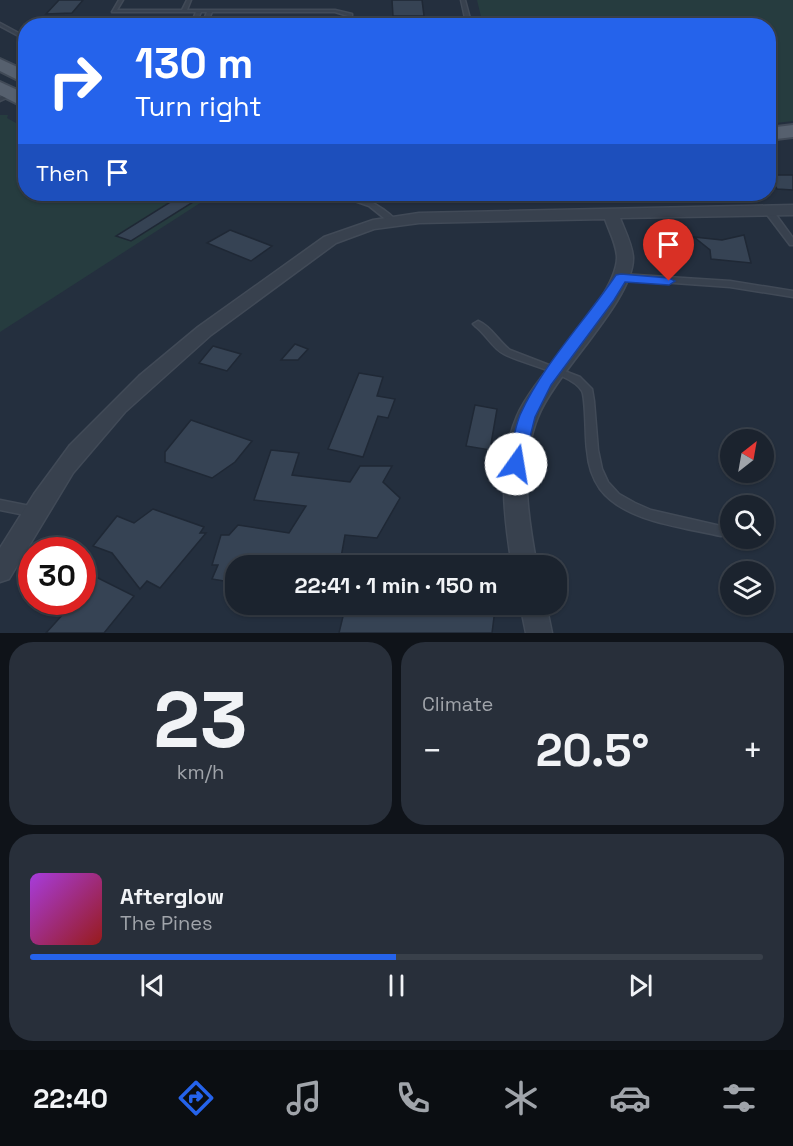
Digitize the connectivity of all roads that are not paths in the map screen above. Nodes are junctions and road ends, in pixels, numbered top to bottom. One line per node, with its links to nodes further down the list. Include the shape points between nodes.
1 (121, 0): 6 (lane, via 114,11)
2 (189, 0): 6 (lane)
3 (301, 0): 5 (lane)
4 (463, 0): 12 (lane)
5 (297, 11): 8 (lane); 11 (lane, via 342,12)
6 (183, 12): 7 (lane)
7 (199, 12): 8 (lane); 9 (lane)
8 (210, 12): 10 (lane)
9 (196, 18)
10 (207, 18)
11 (350, 18)
12 (468, 18)
13 (0, 24): 14 (lane)
14 (18, 34)
15 (0, 64): 16 (main road)
16 (18, 74)
17 (793, 131): 18 (main road)
18 (776, 133)
19 (793, 145): 20 (main road)
20 (776, 146)
21 (362, 201): 25 (lane)
22 (768, 210): 23 (street); 24 (street); 26 (lane)
23 (793, 210)
24 (612, 216): 25 (street); 27 (street, via 625,258)
25 (392, 220): 32 (street, via 350,230 330,240 181,349 89,436)
26 (793, 243)
27 (621, 278): 28 (lane, via 730,284); 30 (street)
28 (793, 294)
29 (478, 324): 30 (lane, via 489,330 500,348)
30 (554, 371): 33 (lane, via 578,379 588,392 596,469 610,495 633,509); 34 (street, via 527,417 516,464 517,529)
31 (0, 505): 32 (lane)
32 (35, 512): 35 (street)
33 (720, 531)
34 (523, 555)
35 (0, 571)
36 (535, 615): 37 (street)
37 (538, 633)

